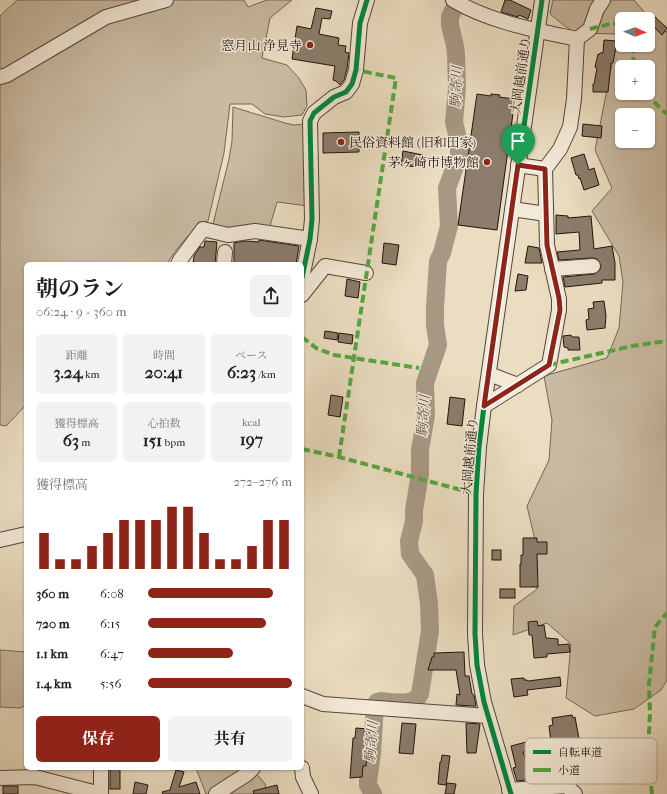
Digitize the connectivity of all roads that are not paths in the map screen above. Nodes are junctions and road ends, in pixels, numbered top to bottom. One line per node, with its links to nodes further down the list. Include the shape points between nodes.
1 (166, 0): 8 (street, via 106,17)
2 (367, 0): 13 (street, via 360,23 356,70 352,84 346,92 334,97 314,113 310,121)
3 (542, 0): 6 (street, 大岡越前通り)
4 (603, 0): 7 (street, via 590,29)
5 (455, 2): 6 (street, via 473,11)
6 (538, 30): 7 (street); 9 (street, 大岡越前通り)
7 (577, 39): 10 (street, via 570,127 560,149)
8 (0, 77)
9 (518, 165): 10 (street); 11 (street, 大岡越前通り)
10 (545, 169): 12 (street)
11 (512, 209): 12 (street); 20 (street, 大岡越前通り)
12 (546, 214): 17 (street, via 547,245)
13 (310, 240): 14 (street, via 255,231 228,235 203,229); 16 (street)
14 (179, 262)
15 (593, 266): 17 (street)
16 (304, 268)
17 (552, 270): 21 (street, via 560,310 549,365)
18 (366, 273): 19 (street, via 325,266)
19 (304, 292)
20 (489, 374): 21 (street); 22 (street, 大岡越前通り)
21 (518, 385): 22 (street)
22 (484, 406): 26 (street, 大岡越前通り, via 476,494 476,634 478,677)
23 (24, 534): 24 (street)
24 (0, 540)
25 (304, 697): 26 (street, via 323,704)
26 (488, 716): 31 (street, 大岡越前通り)
27 (101, 770): 32 (street)
28 (251, 770): 33 (street)
29 (302, 770): 34 (street)
30 (0, 778): 32 (street, via 35,778)
31 (510, 792): 35 (street, via 566,786)
32 (101, 794)
33 (216, 794)
34 (311, 794)
35 (575, 794)

